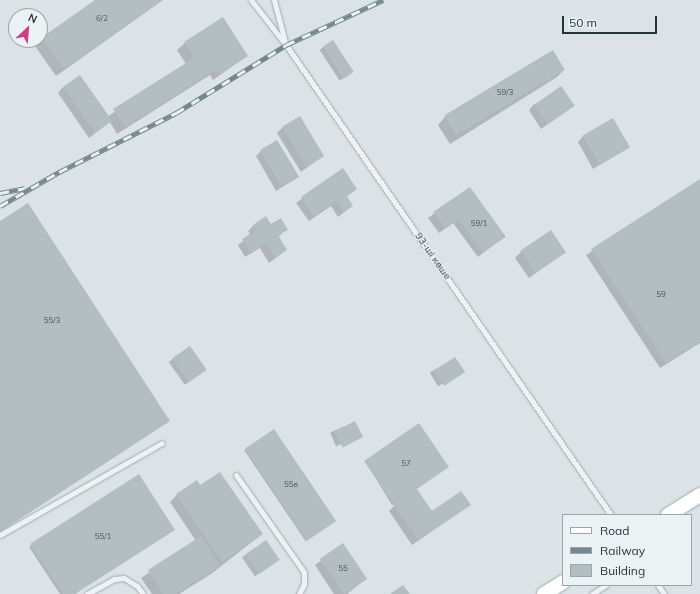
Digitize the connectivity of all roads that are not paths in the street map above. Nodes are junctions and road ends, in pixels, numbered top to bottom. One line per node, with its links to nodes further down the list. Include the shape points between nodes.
1 (251, 0): 3 (lane, 93-ші көше)
2 (274, 0): 3 (lane)
3 (286, 45): 7 (lane, 93-ші көше)
4 (162, 443): 9 (lane)
5 (236, 475): 14 (lane, via 304,572 304,584)
6 (700, 495): 8 (main road)
7 (610, 514)
8 (670, 514)
9 (0, 535)
10 (562, 583): 15 (main road)
11 (604, 586): 16 (lane)
12 (87, 594): 13 (lane, via 114,579 124,578 137,586)
13 (143, 594)
14 (299, 594)
15 (544, 594)
16 (592, 594)

